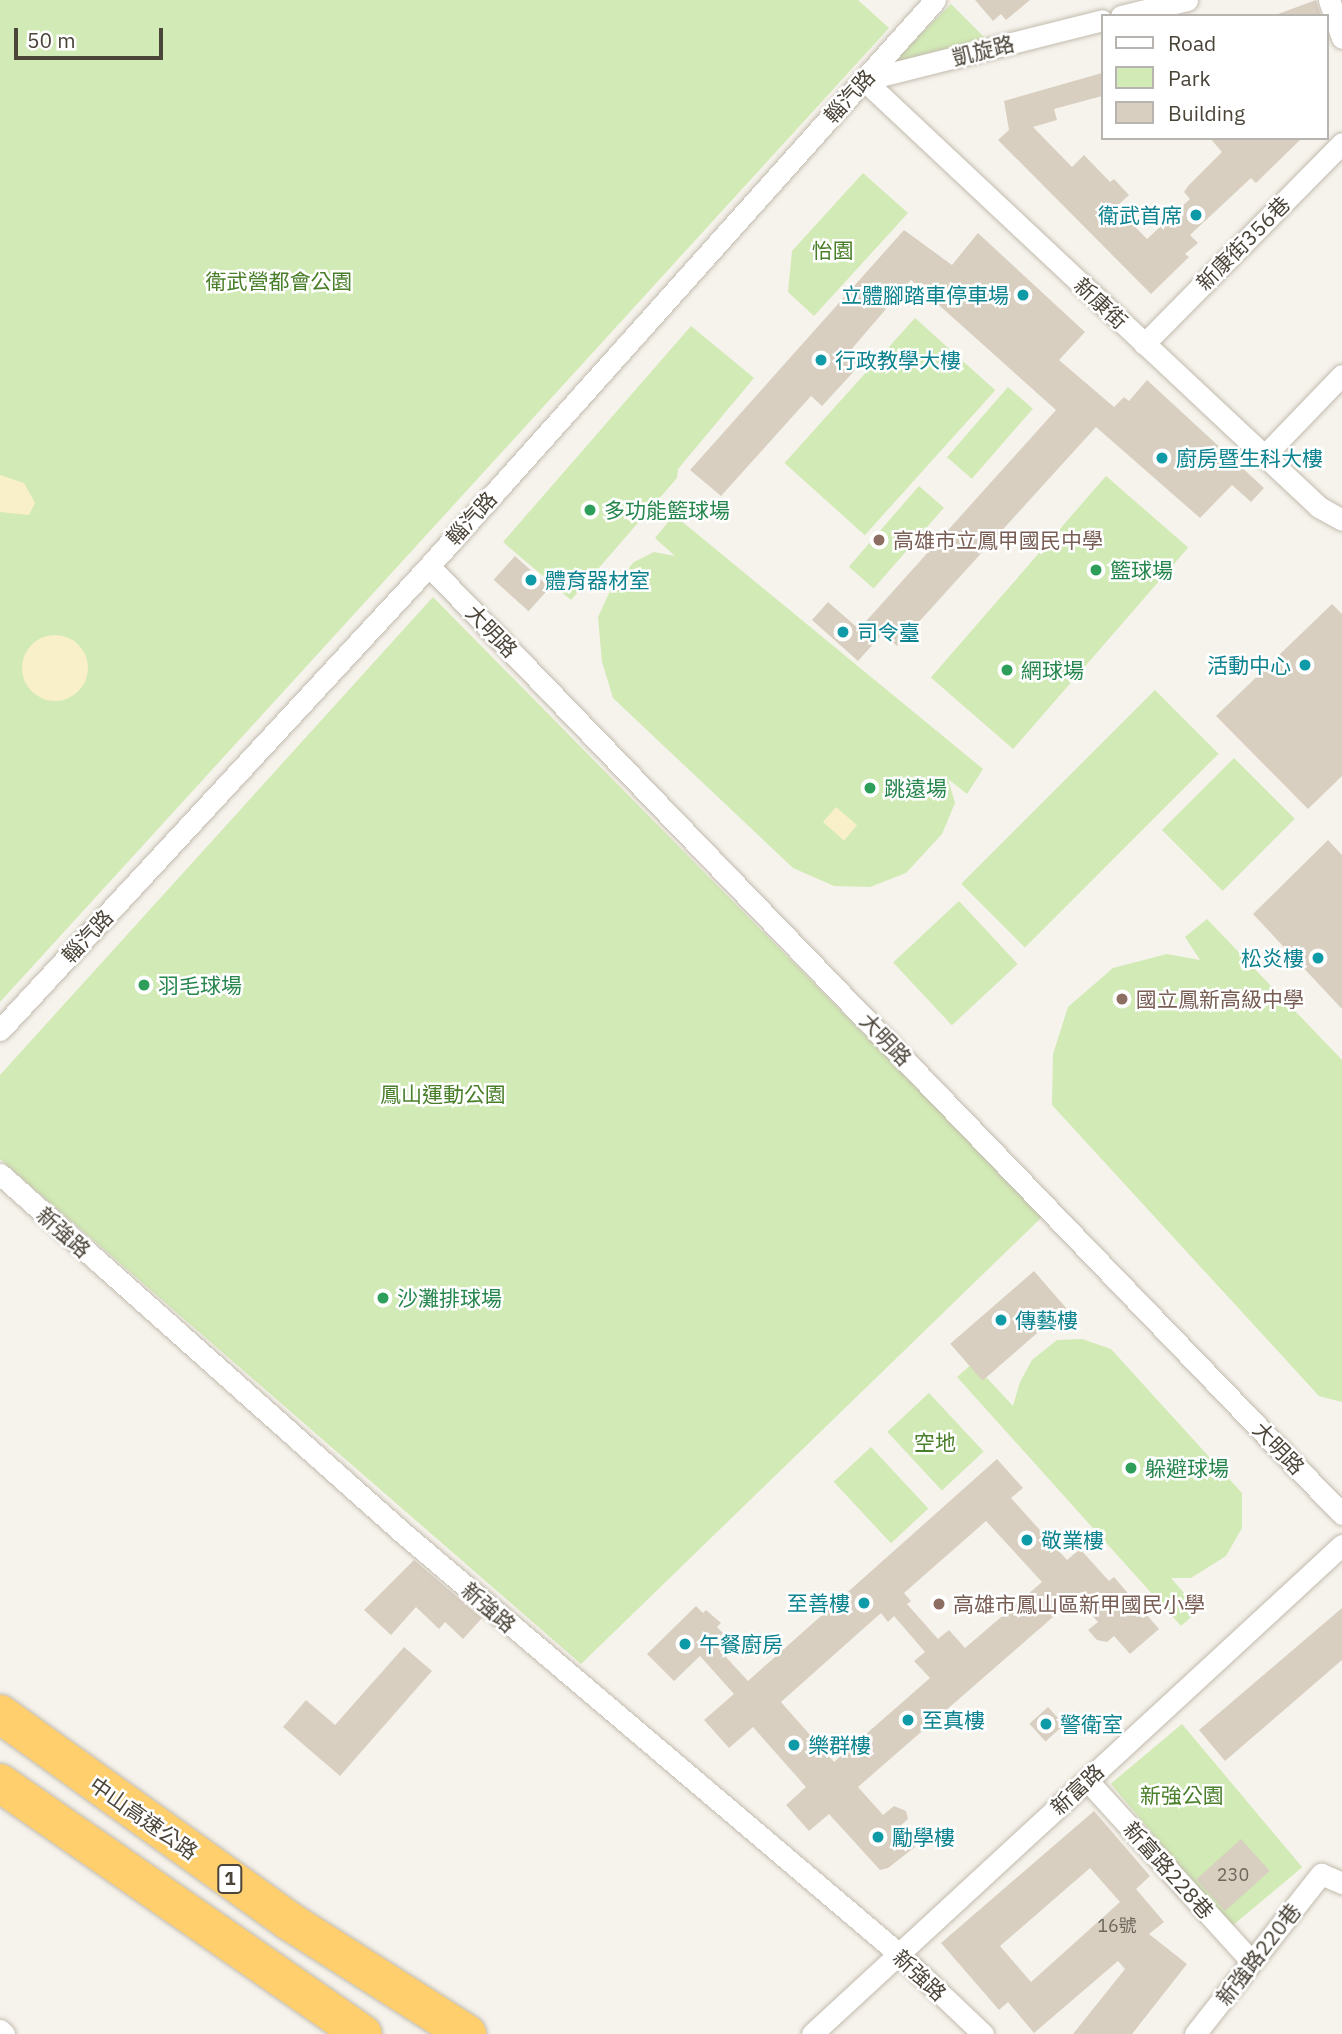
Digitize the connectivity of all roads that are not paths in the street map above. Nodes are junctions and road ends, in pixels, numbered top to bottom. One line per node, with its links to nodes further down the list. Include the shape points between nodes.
1 (935, 0): 7 (street, 輜汽路)
2 (1329, 0): 6 (street)
3 (1174, 1): 4 (street)
4 (1128, 14)
5 (1100, 21): 7 (street, 凱旋路)
6 (1342, 38)
7 (864, 80): 9 (street, 新康街); 13 (street, 輜汽路)
8 (1342, 143): 9 (street, 新康街356巷)
9 (1144, 344): 11 (street, 新康街)
10 (1342, 374): 11 (street)
11 (1264, 456): 12 (street, 新康街, via 1319,507)
12 (1342, 520)
13 (429, 566): 14 (street, 輜汽路); 16 (street, 大明路)
14 (0, 1030)
15 (0, 1174): 22 (street, 新強路, via 403,1533)
16 (1342, 1514)
17 (1342, 1545): 19 (street, 新富路)
18 (0, 1714): 27 (highway, 中山高速公路 / 1, via 289,1921)
19 (1087, 1780): 22 (street, 新富路); 23 (street, 新富路228巷)
20 (0, 1783): 26 (highway)
21 (1342, 1883): 23 (street, 新強路220巷, via 1321,1874)
22 (899, 1954): 28 (street, 新富路); 29 (street, 新強路)
23 (1251, 1961): 30 (street, 新強路220巷)
24 (0, 2030): 25 (street)
25 (4, 2034)
26 (362, 2034)
27 (467, 2034)
28 (812, 2034)
29 (984, 2034)
30 (1195, 2034)

